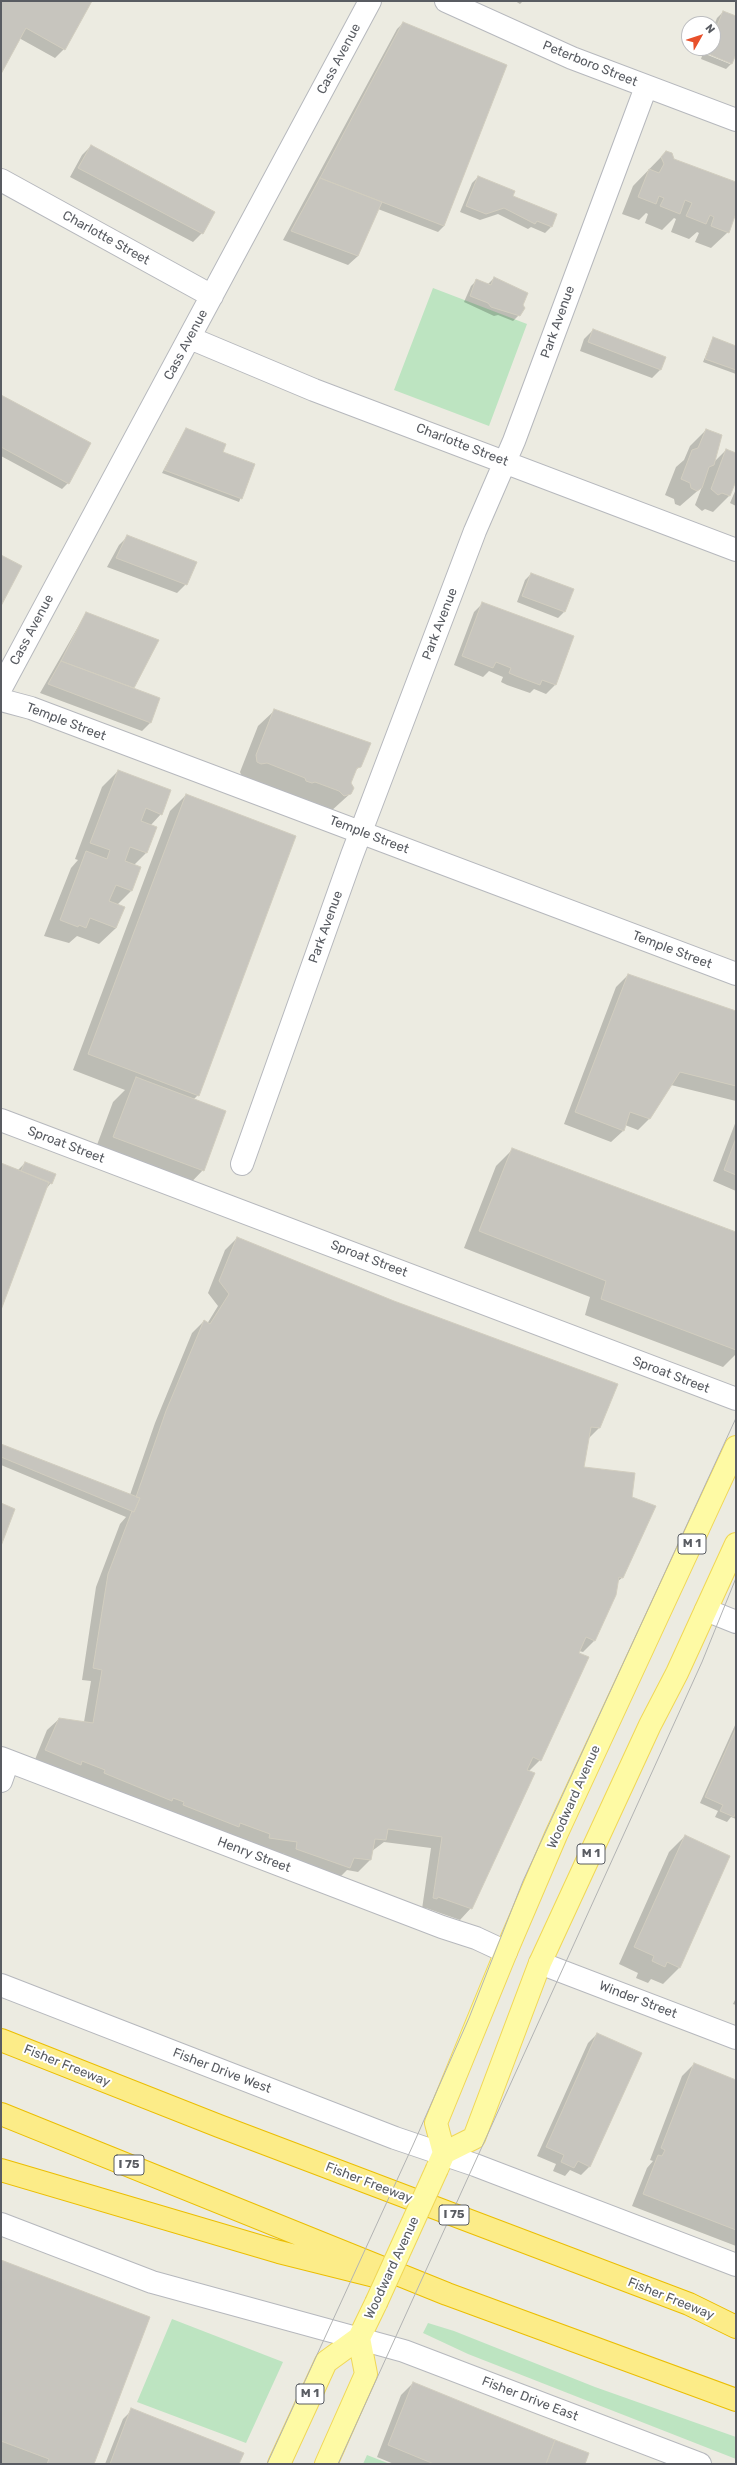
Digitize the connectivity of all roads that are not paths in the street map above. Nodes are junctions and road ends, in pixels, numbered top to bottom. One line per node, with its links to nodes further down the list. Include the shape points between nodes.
1 (370, 1): 6 (street, Cass Avenue)
2 (446, 1): 3 (street, Peterboro Street, via 572,58)
3 (646, 87): 4 (street, Peterboro Street); 8 (street, Park Avenue)
4 (736, 120)
5 (1, 180): 6 (street, Charlotte Street)
6 (212, 296): 7 (street, Cass Avenue)
7 (190, 338): 8 (street, Charlotte Street, via 314,390); 10 (street, Cass Avenue)
8 (505, 462): 9 (street, Charlotte Street); 12 (street, Park Avenue)
9 (736, 550)
10 (1, 688)
11 (1, 700): 12 (street, Temple Street, via 31,708)
12 (361, 832): 13 (street, Temple Street); 15 (street, Park Avenue)
13 (736, 974)
14 (10, 1124): 16 (street, Sproat Street)
15 (242, 1164)
16 (736, 1399)
17 (736, 1447): 23 (main road, Woodward Avenue / M 1, via 556,1835)
18 (736, 1544): 19 (main road, M 1)
19 (706, 1610): 20 (street); 24 (main road, M 1)
20 (736, 1622)
21 (5, 1759): 22 (street); 23 (street, Henry Street, via 476,1938)
22 (1, 1781)
23 (506, 1952): 29 (main road, Woodward Avenue / M 1, via 436,2123)
24 (540, 1963): 26 (street, Winder Street); 29 (main road, M 1, via 474,2138)
25 (1, 1985): 29 (street, Fisher Drive West, via 407,2142)
26 (736, 2038)
27 (1, 2040): 34 (highway, Fisher Freeway / I 75, via 219,2126)
28 (1, 2114): 33 (highway, I 75)
29 (440, 2161): 32 (street); 37 (main road, Woodward Avenue / M 1, bridge)
30 (1, 2170): 33 (highway, via 279,2252)
31 (1, 2224): 37 (street, via 152,2282)
32 (736, 2265)
33 (447, 2294): 38 (highway, I 75)
34 (689, 2304): 35 (highway, I 75); 36 (highway, Fisher Freeway)
35 (736, 2317)
36 (736, 2327)
37 (359, 2338): 39 (street, Fisher Drive East, via 404,2351); 40 (main road, Woodward Avenue / M 1, via 326,2362); 41 (main road, via 366,2374)
38 (736, 2400)
39 (670, 2459): 42 (street, Fisher Drive East)
40 (279, 2464)
41 (326, 2464)
42 (700, 2464)

